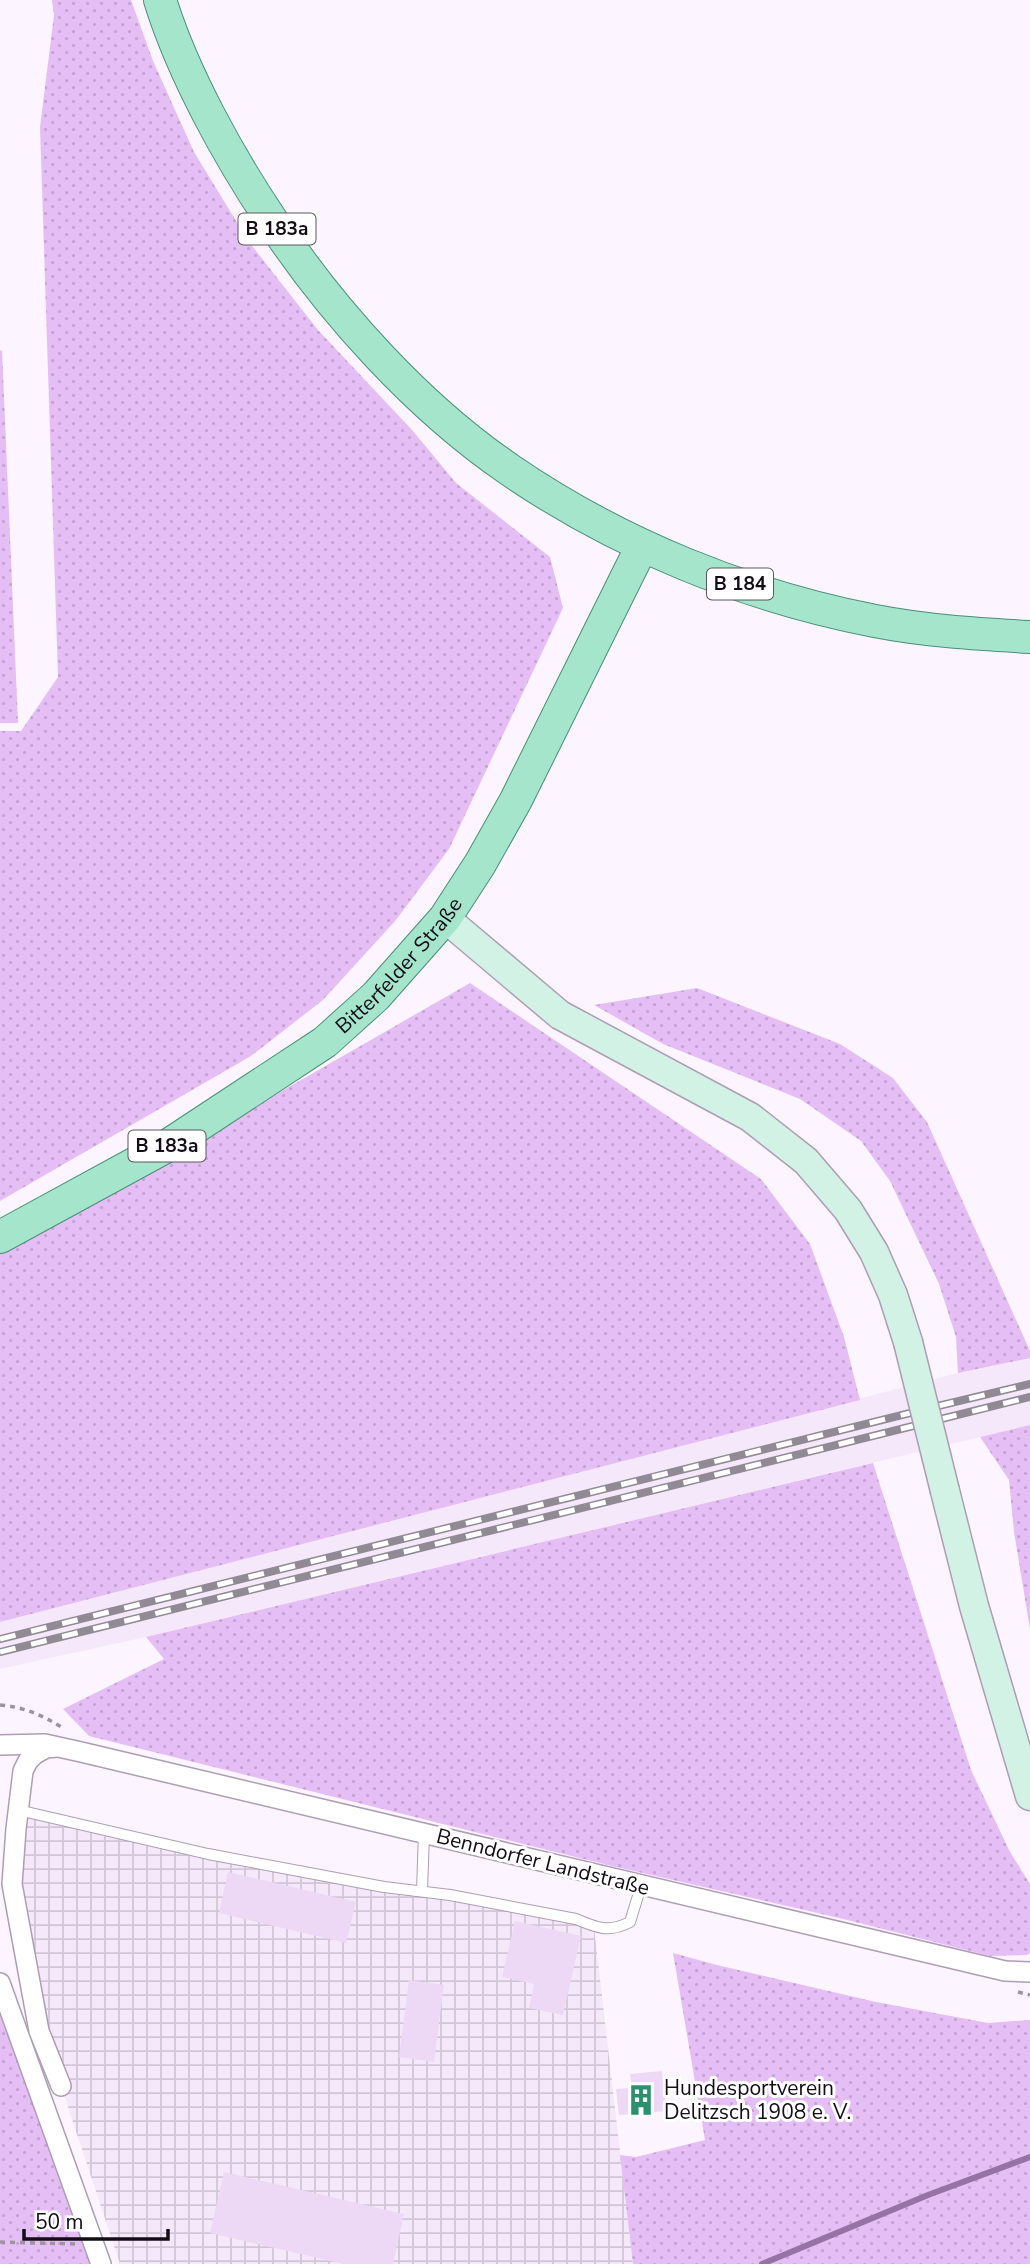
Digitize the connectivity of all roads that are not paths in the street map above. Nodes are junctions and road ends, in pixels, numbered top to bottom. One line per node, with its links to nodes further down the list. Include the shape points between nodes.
1 (160, 0): 2 (main road, B 183a, via 196,85 251,190 296,258 348,320 430,406 478,446 576,511)
2 (642, 546): 3 (main road, B 184, via 738,583 876,621); 4 (main road, Bitterfelder Straße / B 183a, via 516,800)
3 (1030, 637)
4 (445, 918): 5 (main road, Bitterfelder Straße / B 183a, via 376,996 325,1042 167,1146); 8 (main road, bridge, via 560,1015 750,1117 806,1161 848,1210 874,1252 908,1342 974,1606)
5 (0, 1237)
6 (0, 1745): 7 (street, Benndorfer Landstraße)
7 (57, 1747): 9 (street, via 46,1748 27,1761); 10 (street, Benndorfer Landstraße)
8 (1030, 1796)
9 (18, 1810): 12 (lane, via 208,1854); 15 (street, via 12,1884 39,2031)
10 (424, 1833): 11 (street, Benndorfer Landstraße); 12 (lane)
11 (641, 1886): 12 (lane, via 630,1922 616,1929); 13 (street, Benndorfer Landstraße)
12 (422, 1891)
13 (1030, 1972)
14 (0, 1983): 16 (street)
15 (61, 2086)
16 (101, 2264)

